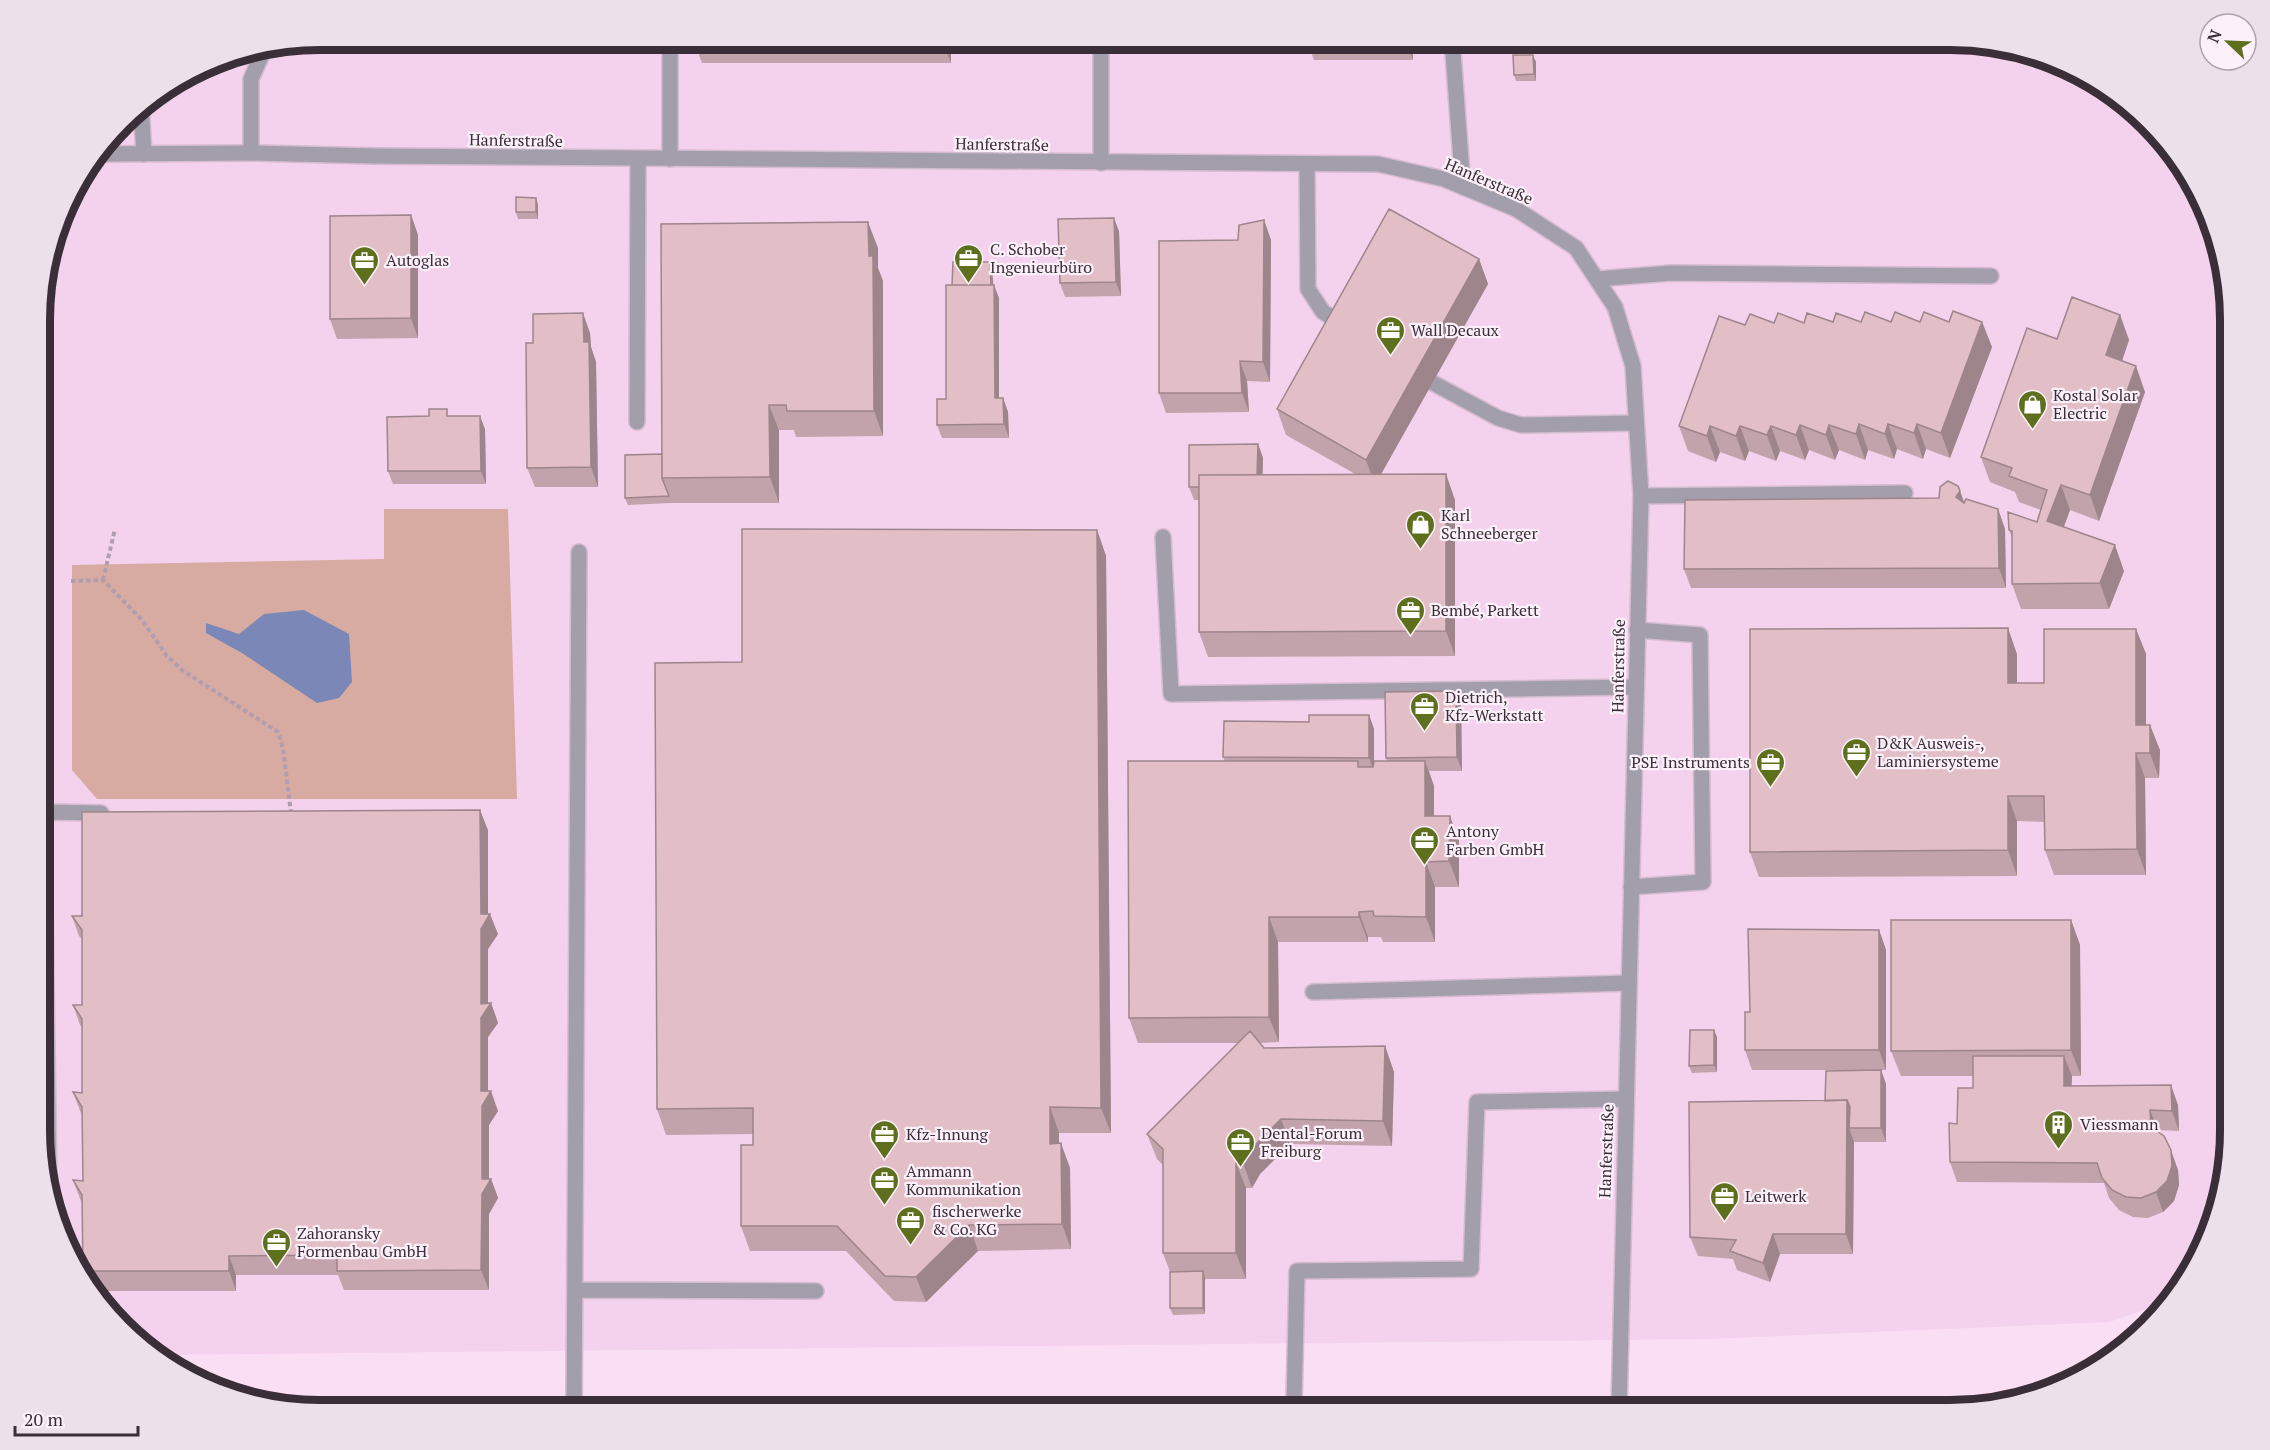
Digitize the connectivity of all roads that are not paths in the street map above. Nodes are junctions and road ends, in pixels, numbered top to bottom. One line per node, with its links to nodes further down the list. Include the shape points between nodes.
1 (670, 50): 10 (street)
2 (1101, 50): 11 (street)
3 (1453, 50): 13 (street)
4 (262, 56): 6 (street, via 251,79)
5 (142, 117): 8 (street)
6 (251, 153): 8 (street, Hanferstraße); 9 (street, Hanferstraße)
7 (106, 154): 8 (street, Hanferstraße)
8 (144, 154)
9 (638, 159): 10 (street, Hanferstraße); 18 (street)
10 (670, 159): 11 (street, Hanferstraße)
11 (1101, 163): 12 (street, Hanferstraße)
12 (1307, 164): 13 (street, Hanferstraße, via 1378,164); 16 (street, via 1308,289 1323,312)
13 (1463, 187): 15 (street, Hanferstraße, via 1516,209 1576,248)
14 (1991, 276): 15 (street, via 1671,273)
15 (1597, 279): 19 (street, Hanferstraße, via 1615,307 1632,366)
16 (1347, 326)
17 (1432, 383): 19 (street, via 1498,418 1521,425)
18 (637, 422)
19 (1636, 423): 21 (street, Hanferstraße)
20 (1905, 493): 21 (street)
21 (1641, 496): 24 (street, Hanferstraße)
22 (1163, 537): 25 (street, via 1171,694)
23 (579, 552): 32 (street)
24 (1637, 630): 25 (street, Hanferstraße); 28 (street, via 1700,635 1703,882)
25 (1636, 687): 28 (street, Hanferstraße)
26 (50, 813): 27 (street)
27 (114, 813)
28 (1631, 887): 29 (street, Hanferstraße)
29 (1629, 983): 30 (street); 31 (street, Hanferstraße)
30 (1313, 992)
31 (1626, 1100): 35 (street, via 1477,1102 1471,1269 1297,1271); 36 (street, Hanferstraße)
32 (575, 1290): 33 (street); 34 (street)
33 (816, 1291)
34 (574, 1400)
35 (1294, 1400)
36 (1619, 1400)

